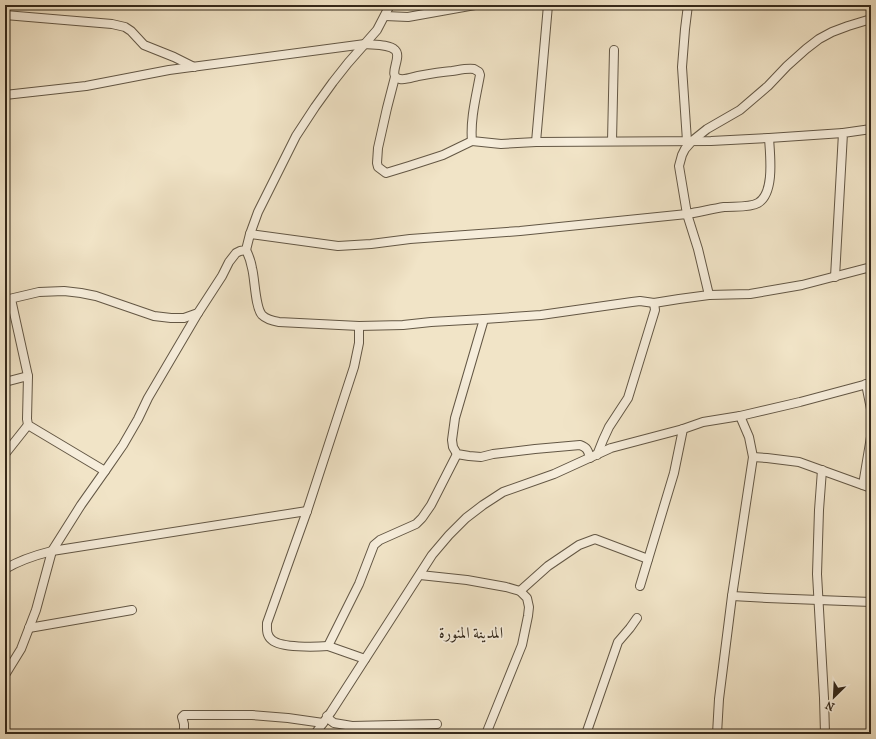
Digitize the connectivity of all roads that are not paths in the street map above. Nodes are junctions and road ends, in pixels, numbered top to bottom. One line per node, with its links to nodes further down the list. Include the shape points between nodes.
1 (390, 5): 6 (street)
2 (475, 5): 6 (street, via 408,17)
3 (548, 5): 19 (street)
4 (688, 5): 18 (street, via 682,67)
5 (5, 15): 10 (street, via 125,27 144,45)
6 (384, 16): 8 (street, via 377,30)
7 (871, 19): 18 (street, via 819,39 740,110)
8 (365, 44): 10 (street); 11 (street, via 388,46 397,52 394,73); 21 (street, via 333,82 296,136 258,212)
9 (614, 50): 17 (street)
10 (194, 67): 12 (street, via 86,86)
11 (396, 77): 16 (street, via 405,79 464,69 479,72 472,118); 16 (street, via 378,148 378,168 386,173 394,171 443,155)
12 (5, 96)
13 (871, 128): 14 (street)
14 (842, 134): 15 (street); 24 (street)
15 (769, 138): 18 (street); 20 (street, via 770,180 762,200 753,205)
16 (472, 141): 19 (street, via 501,144)
17 (612, 141): 18 (street); 19 (street)
18 (690, 141): 20 (street, via 679,166)
19 (536, 142)
20 (687, 214): 21 (street, via 520,232 338,246); 25 (street)
21 (250, 234): 22 (street)
22 (246, 250): 28 (street, via 236,253 229,262); 30 (street, via 253,269 261,314 279,322)
23 (871, 268): 24 (street)
24 (835, 277): 25 (street, via 750,294)
25 (709, 295): 27 (street)
26 (8, 300): 28 (street, via 39,292 64,291 96,296 154,316 184,318); 31 (street)
27 (654, 303): 29 (street, via 640,301); 41 (street, via 655,310 628,398)
28 (198, 313): 44 (street, via 123,445)
29 (484, 319): 30 (street); 40 (street, via 455,418 452,440)
30 (359, 326): 46 (street, via 359,343 354,367)
31 (28, 376): 32 (street); 36 (street)
32 (5, 382)
33 (868, 384): 34 (street); 35 (street)
34 (871, 409)
35 (740, 416): 37 (street, via 703,422); 42 (street, via 749,437)
36 (28, 425): 39 (street); 44 (street)
37 (683, 429): 41 (street, via 611,448); 48 (street, via 674,473)
38 (871, 436): 45 (street)
39 (5, 454)
40 (457, 454): 41 (street, via 481,457 580,446 585,447); 59 (street, via 431,505 419,521 374,544 359,584)
41 (593, 456): 50 (street, via 554,474 503,492 483,505 449,535 432,555)
42 (753, 457): 43 (street, via 799,462); 53 (street)
43 (822, 470): 45 (street); 54 (street, via 816,574)
44 (105, 471): 47 (street)
45 (867, 486)
46 (307, 511): 47 (street); 59 (street, via 268,623 267,633 272,641 282,644)
47 (52, 551): 49 (street, via 27,558); 58 (street)
48 (648, 559): 51 (street); 52 (street, via 595,539 579,545 548,566)
49 (5, 569)
50 (420, 575): 52 (street, via 467,580); 60 (street)
51 (640, 586)
52 (520, 591): 66 (street, via 527,598 529,607 522,645)
53 (732, 596): 54 (street); 68 (street)
54 (818, 600): 55 (street); 69 (street)
55 (871, 602)
56 (132, 610): 58 (street)
57 (637, 618): 67 (street, via 618,642)
58 (29, 628): 61 (street, via 21,649)
59 (328, 646): 60 (street)
60 (365, 660): 62 (street)
61 (5, 675)
62 (325, 719): 63 (street, via 352,726); 64 (street, via 186,715 182,717); 65 (street)
63 (437, 724)
64 (184, 734)
65 (315, 734)
66 (486, 734)
67 (586, 734)
68 (717, 734)
69 (825, 734)

